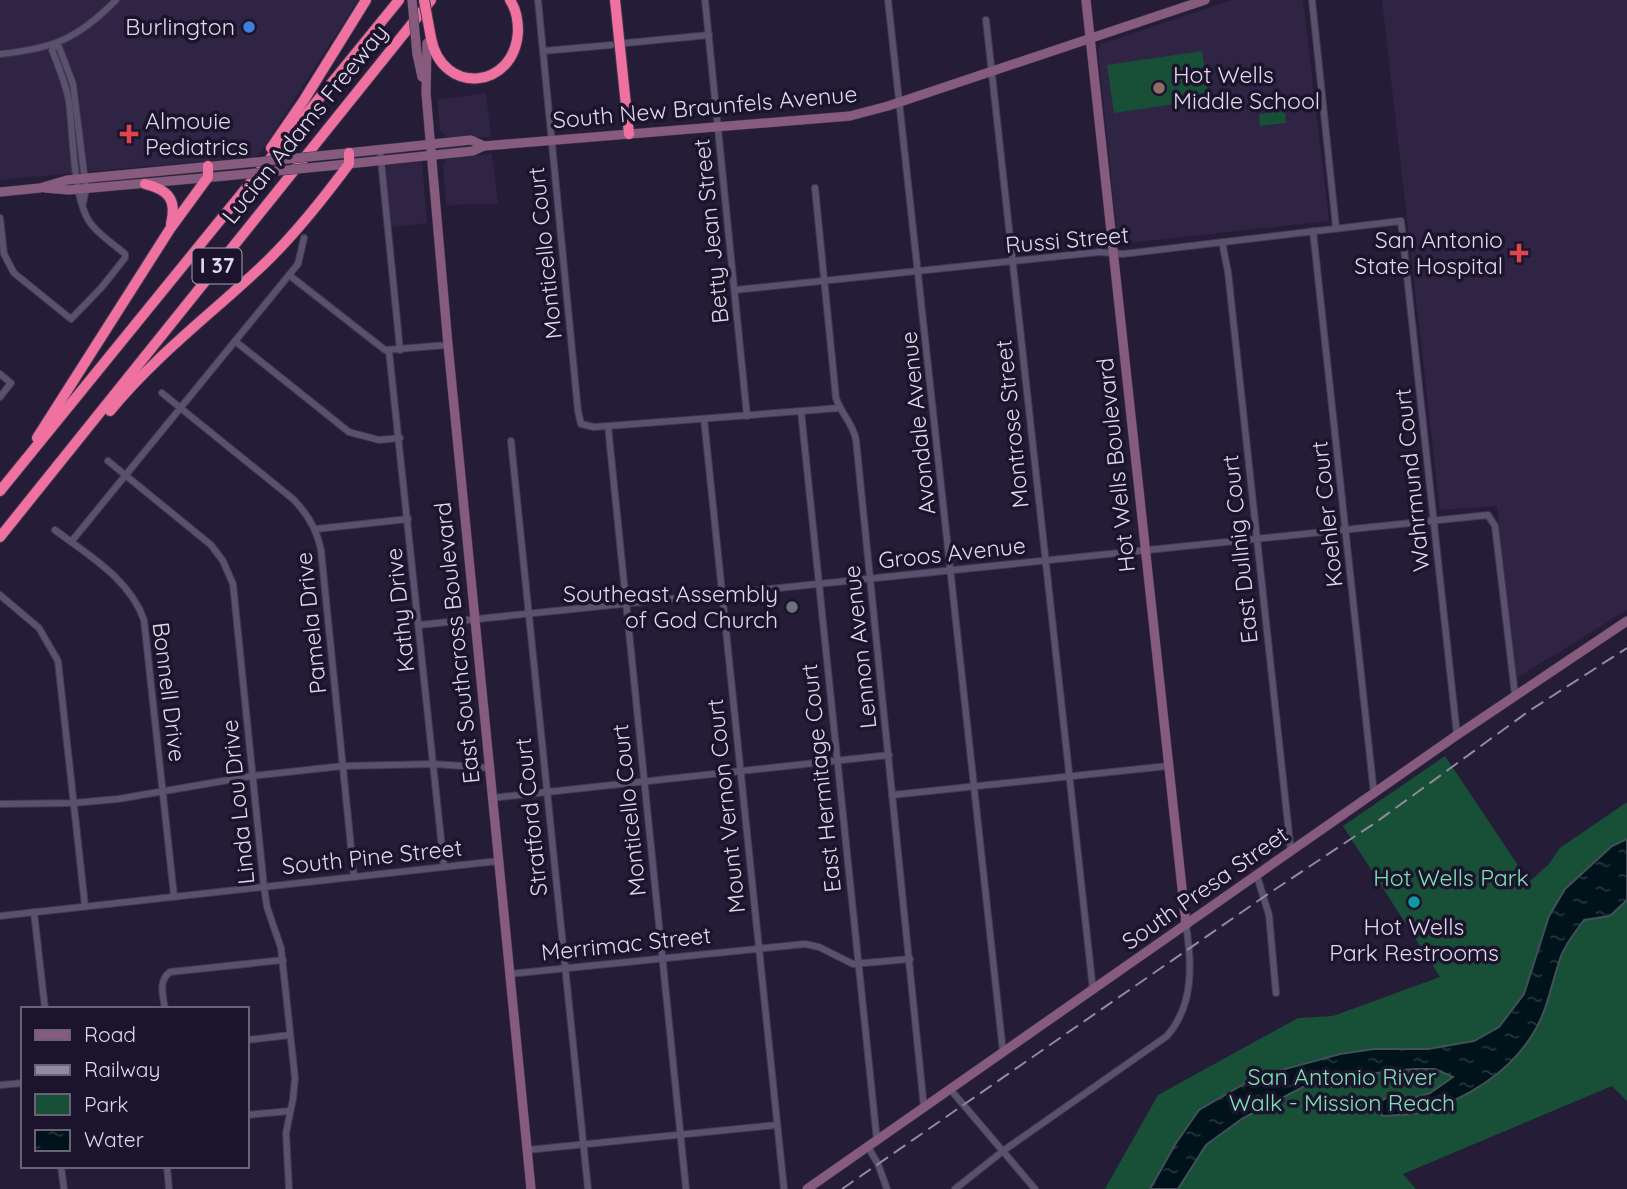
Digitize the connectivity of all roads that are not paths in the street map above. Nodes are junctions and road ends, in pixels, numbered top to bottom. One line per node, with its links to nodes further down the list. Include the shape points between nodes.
1 (116, 0): 21 (street, via 84,28)
2 (366, 0): 43 (highway)
3 (399, 0): 43 (highway, Lucian Adams Freeway / I 37)
4 (412, 0): 27 (main road, East Southcross Boulevard, bridge)
5 (424, 0): 19 (highway, bridge)
6 (432, 0): 23 (highway, Lucian Adams Freeway / I 37)
7 (438, 0): 23 (highway)
8 (510, 0): 19 (highway, via 516,14 516,41 511,57 496,72 474,79 455,75 438,60)
9 (538, 0): 24 (street, Monticello Court)
10 (615, 0): 30 (highway)
11 (705, 0): 17 (street, Betty Jean Street)
12 (888, 0): 28 (street, Avondale Avenue)
13 (1086, 0): 18 (main road, Hot Wells Boulevard)
14 (1205, 0): 18 (main road, South New Braunfels Avenue)
15 (1312, 0): 46 (street)
16 (986, 20): 26 (street, Montrose Street)
17 (709, 35): 20 (street); 29 (street, Betty Jean Street)
18 (1090, 38): 26 (main road, South New Braunfels Avenue); 51 (main road, Hot Wells Boulevard)
19 (429, 40): 27 (main road, East Southcross Boulevard)
20 (626, 43)
21 (54, 45): 25 (street); 39 (street, via 52,51 65,81)
22 (611, 45): 24 (street)
23 (393, 48): 75 (highway, Lucian Adams Freeway / I 37)
24 (543, 51): 31 (street, Monticello Court)
25 (0, 54)
26 (991, 71): 28 (main road, South New Braunfels Avenue); 52 (street, Montrose Street)
27 (426, 93): 32 (main road, East Southcross Boulevard)
28 (900, 102): 29 (main road, South New Braunfels Avenue, via 839,117); 53 (street, Avondale Avenue)
29 (718, 127): 30 (main road, South New Braunfels Avenue); 56 (street, Betty Jean Street)
30 (629, 134): 31 (main road, South New Braunfels Avenue)
31 (552, 140): 33 (main road, South New Braunfels Avenue); 69 (street, Monticello Court, via 579,418 586,426)
32 (431, 144): 33 (main road, South New Braunfels Avenue, via 471,140); 34 (main road, South New Braunfels Avenue); 35 (main road, East Southcross Boulevard)
33 (484, 146): 35 (main road, South New Braunfels Avenue)
34 (380, 150): 36 (main road, South New Braunfels Avenue); 37 (street)
35 (432, 155): 37 (main road, South New Braunfels Avenue); 58 (main road, East Southcross Boulevard)
36 (345, 157): 37 (main road, South New Braunfels Avenue); 38 (main road, South New Braunfels Avenue, bridge, via 234,164); 38 (main road, South New Braunfels Avenue, bridge, via 328,166 225,176); 75 (highway, via 295,231 143,372 77,451)
37 (381, 161): 59 (street)
38 (208, 172): 39 (main road, South New Braunfels Avenue); 40 (main road, South New Braunfels Avenue); 47 (highway)
39 (82, 184): 40 (main road, South New Braunfels Avenue); 42 (main road, South New Braunfels Avenue); 44 (street, via 85,213 125,254 123,263 74,319 67,318 11,269 4,254)
40 (145, 184): 47 (highway, via 165,192 173,204)
41 (815, 188): 55 (street, Lennon Avenue)
42 (0, 192)
43 (224, 216): 72 (highway, Lucian Adams Freeway / I 37)
44 (0, 218)
45 (1401, 221): 46 (street, Russi Street); 78 (street, Wahrmund Court)
46 (1336, 227): 48 (street, Russi Street)
47 (170, 229): 72 (highway)
48 (1313, 231): 50 (street, Russi Street); 81 (street, Koehler Court)
49 (304, 238): 54 (street, via 298,264)
50 (1222, 242): 51 (street, Russi Street); 83 (street, East Dullnig Court)
51 (1112, 253): 52 (street, Russi Street); 85 (main road, Hot Wells Boulevard)
52 (1012, 261): 53 (street, Russi Street); 86 (street, Montrose Street)
53 (919, 271): 55 (street, Russi Street); 87 (street, Avondale Avenue)
54 (289, 275): 57 (street); 60 (street)
55 (824, 281): 56 (street, Russi Street); 65 (street, Lennon Avenue)
56 (735, 290): 67 (street, Betty Jean Street)
57 (235, 341): 64 (street); 70 (street, via 349,432 379,440)
58 (447, 345): 59 (street); 94 (main road, East Southcross Boulevard)
59 (400, 350): 60 (street)
60 (389, 351): 70 (street, Kathy Drive)
61 (0, 374): 63 (street, via 11,383)
62 (162, 393): 64 (street, Pamela Drive)
63 (0, 397)
64 (181, 408): 74 (street); 79 (street, Pamela Drive, via 293,499)
65 (840, 408): 66 (street); 88 (street, Lennon Avenue, via 851,422 856,440)
66 (801, 411): 67 (street); 89 (street, East Hermitage Court)
67 (747, 416): 68 (street)
68 (704, 419): 69 (street); 90 (street, Mount Vernon Court)
69 (608, 426): 92 (street, Monticello Court)
70 (400, 438): 77 (street, Kathy Drive)
71 (511, 441): 93 (street, Stratford Court)
72 (28, 456): 76 (highway, Lucian Adams Freeway / I 37)
73 (108, 461): 74 (street, Linda Lou Drive)
74 (126, 475): 84 (street); 106 (street, Linda Lou Drive, via 204,538 227,568 234,592)
75 (41, 485): 82 (highway, Lucian Adams Freeway / I 37)
76 (0, 491)
77 (408, 519): 79 (street); 96 (street, Kathy Drive)
78 (1435, 521): 81 (street, Groos Avenue); 97 (street, Groos Avenue, via 1488,515 1495,526); 98 (street, Wahrmund Court)
79 (316, 529): 102 (street, Pamela Drive)
80 (55, 530): 84 (street, Bonnell Drive)
81 (1346, 530): 83 (street, Groos Avenue); 112 (street, Koehler Court)
82 (0, 537)
83 (1256, 539): 85 (street, Groos Avenue); 117 (street, East Dullnig Court)
84 (71, 542): 110 (street, Bonnell Drive, via 126,588 141,611)
85 (1145, 551): 86 (street, Groos Avenue); 103 (main road, Hot Wells Boulevard)
86 (1045, 561): 87 (street, Groos Avenue); 107 (street, Montrose Street)
87 (952, 570): 88 (street, Groos Avenue); 109 (street, Avondale Avenue)
88 (871, 579): 89 (street, Groos Avenue); 99 (street, Lennon Avenue)
89 (818, 584): 90 (street, Groos Avenue); 100 (street, East Hermitage Court)
90 (722, 594): 92 (street, Groos Avenue); 105 (street, Mount Vernon Court)
91 (0, 595): 115 (street, via 39,628 60,666)
92 (626, 604): 93 (street, Groos Avenue); 108 (street, Monticello Court)
93 (527, 614): 94 (street, Groos Avenue); 111 (street, Stratford Court)
94 (474, 619): 96 (street, Groos Avenue); 104 (main road, East Southcross Boulevard)
95 (1627, 621): 97 (main road, South Presa Street)
96 (419, 625): 101 (street, Kathy Drive)
97 (1515, 695): 98 (main road, South Presa Street)
98 (1457, 735): 112 (main road, South Presa Street)
99 (888, 755): 100 (street); 113 (street, Lennon Avenue)
100 (837, 761): 105 (street); 132 (street, East Hermitage Court)
101 (433, 764): 102 (street); 104 (street); 119 (street, Kathy Drive)
102 (343, 766): 106 (street); 121 (street, Pamela Drive)
103 (1168, 766): 107 (street); 127 (main road, Hot Wells Boulevard)
104 (490, 768): 114 (main road, East Southcross Boulevard)
105 (740, 771): 108 (street); 128 (street, Mount Vernon Court)
106 (252, 776): 110 (street); 122 (street, Linda Lou Drive)
107 (1068, 777): 109 (street); 135 (street, Montrose Street)
108 (644, 782): 111 (street); 129 (street, Monticello Court)
109 (975, 786): 113 (street); 141 (street, Avondale Avenue)
110 (164, 792): 115 (street); 123 (street, Bonnell Drive)
111 (547, 792): 114 (street); 133 (street, Stratford Court)
112 (1374, 794): 117 (main road, South Presa Street)
113 (892, 795): 130 (street, Lennon Avenue)
114 (492, 798): 118 (main road, East Southcross Boulevard)
115 (74, 803): 116 (street); 124 (street)
116 (0, 804)
117 (1291, 852): 120 (main road, South Presa Street)
118 (498, 861): 119 (street, South Pine Street); 134 (main road, East Southcross Boulevard)
119 (444, 867): 121 (street, South Pine Street)
120 (1257, 876): 127 (main road, South Presa Street); 136 (street, via 1269,915)
121 (354, 877): 122 (street, South Pine Street)
122 (264, 887): 123 (street, South Pine Street); 131 (street, Linda Lou Drive)
123 (174, 896): 124 (street, South Pine Street)
124 (85, 906): 125 (street, South Pine Street)
125 (34, 912): 126 (street, South Pine Street); 137 (street)
126 (0, 916)
127 (1186, 925): 135 (main road, South Presa Street); 154 (street, via 1189,981 1183,1011 1171,1031)
128 (758, 947): 129 (street, Merrimac Street); 132 (street, Merrimac Street, via 813,944); 148 (street, Mount Vernon Court)
129 (663, 957): 133 (street, Merrimac Street); 149 (street, Monticello Court)
130 (910, 959): 132 (street, Merrimac Street); 145 (street, Lennon Avenue)
131 (283, 960): 138 (street, via 170,972 162,984); 139 (street, Linda Lou Drive)
132 (858, 964): 150 (street, East Hermitage Court)
133 (565, 968): 134 (street, Merrimac Street); 151 (street, Stratford Court)
134 (509, 974): 153 (main road, East Southcross Boulevard)
135 (1093, 990): 141 (main road, South Presa Street)
136 (1276, 993)
137 (45, 1007)
138 (165, 1007)
139 (290, 1035): 140 (street); 146 (street, Linda Lou Drive, via 295,1078)
140 (248, 1040)
141 (1003, 1052): 144 (main road, South Presa Street)
142 (21, 1083): 143 (street)
143 (0, 1085)
144 (950, 1089): 145 (main road, South Presa Street); 154 (street)
145 (924, 1108): 150 (main road, South Presa Street)
146 (290, 1111): 147 (street); 159 (street, Linda Lou Drive, via 285,1143)
147 (248, 1115)
148 (777, 1125): 149 (street); 163 (street, Mount Vernon Court)
149 (681, 1134): 151 (street); 162 (street, Monticello Court)
150 (877, 1141): 152 (main road, South Presa Street)
151 (583, 1144): 153 (street); 161 (street, Stratford Court)
152 (868, 1147): 164 (main road, South Presa Street); 165 (street)
153 (527, 1150): 160 (main road, East Southcross Boulevard)
154 (1003, 1151): 166 (street); 167 (street)
155 (61, 1168): 157 (street)
156 (167, 1168): 158 (street)
157 (64, 1189)
158 (169, 1189)
159 (289, 1189)
160 (531, 1189)
161 (588, 1189)
162 (686, 1189)
163 (784, 1189)
164 (807, 1189)
165 (887, 1189)
166 (956, 1189)
167 (1035, 1189)

